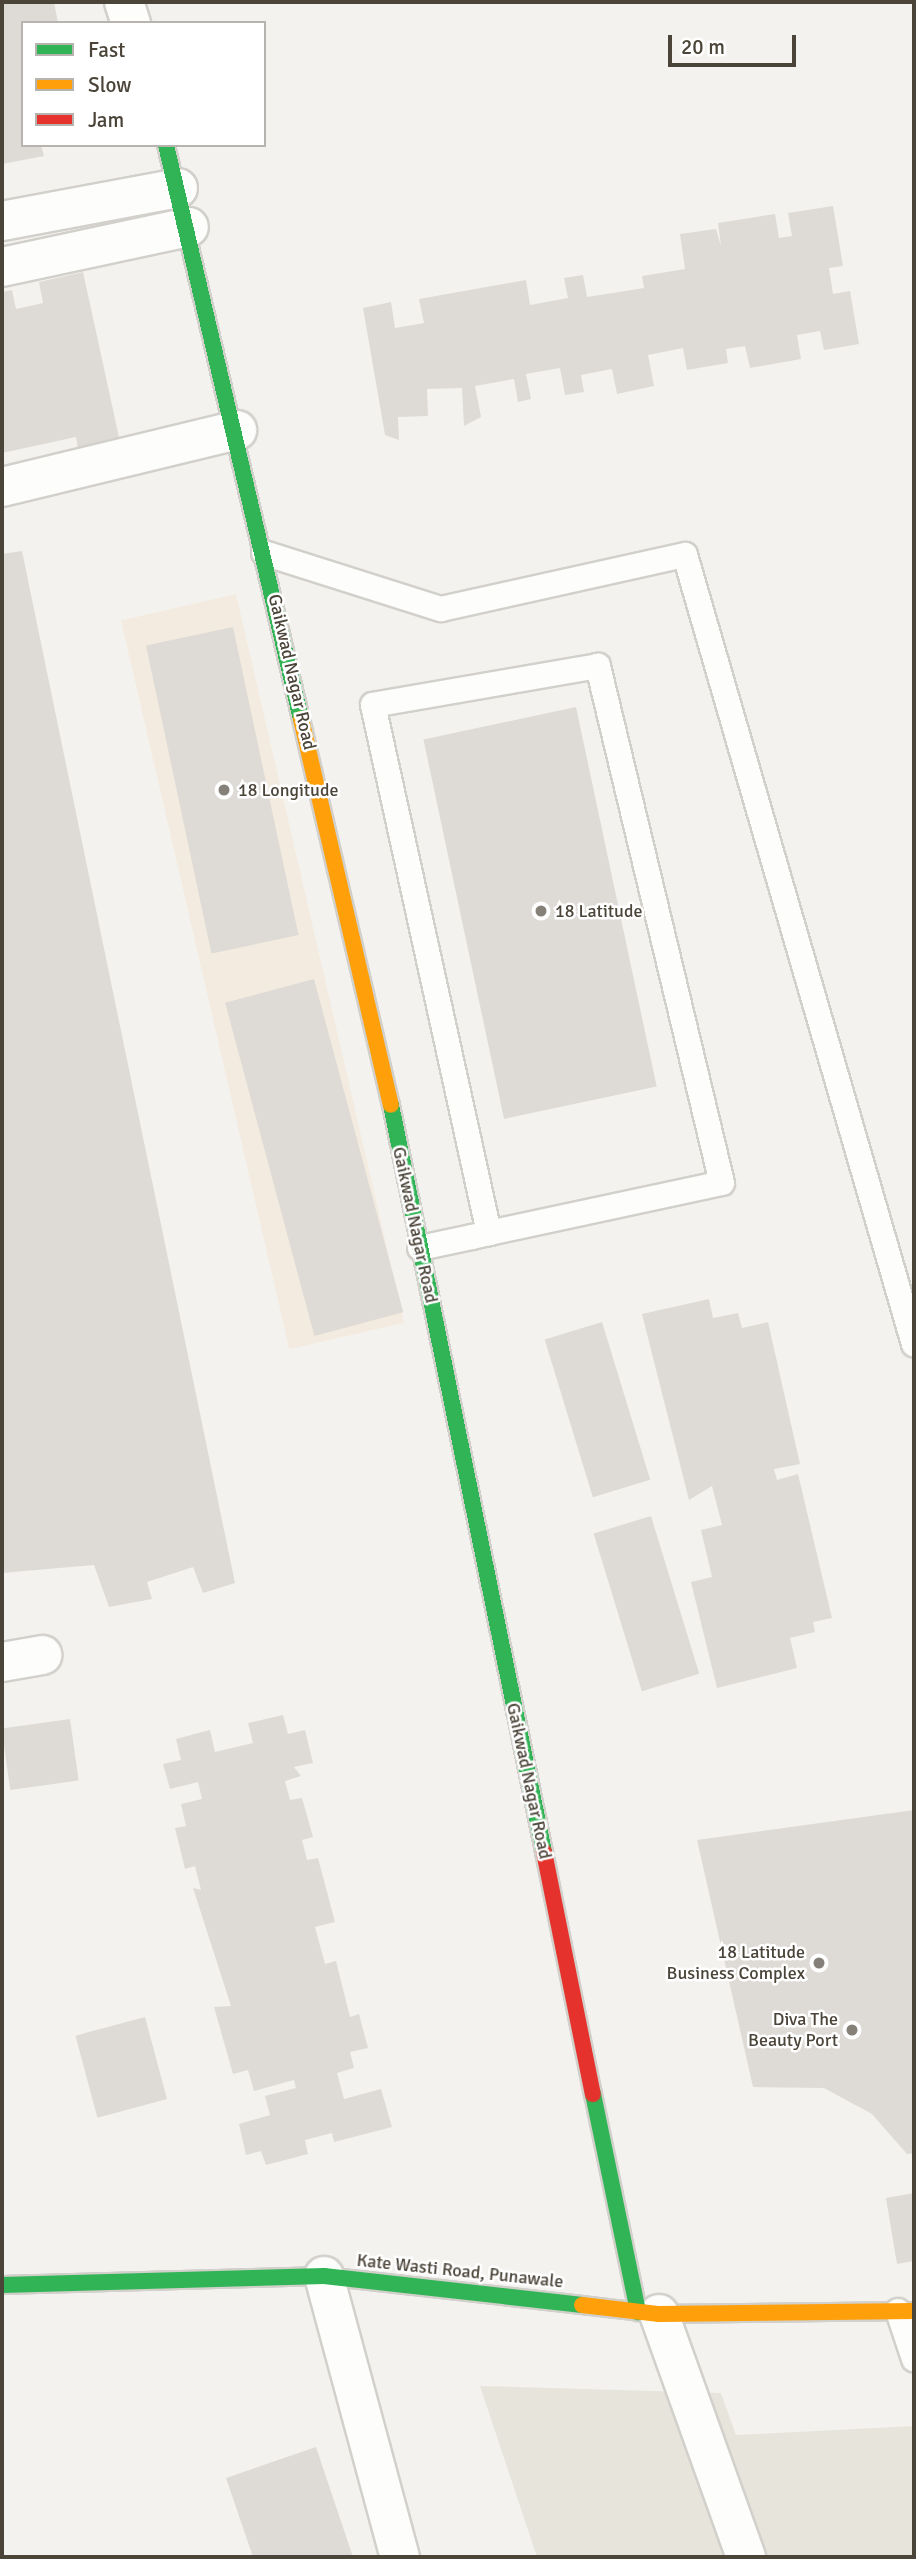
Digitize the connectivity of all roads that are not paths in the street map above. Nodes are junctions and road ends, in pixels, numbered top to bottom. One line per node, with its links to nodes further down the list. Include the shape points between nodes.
1 (167, 147): 2 (street, Gaikwad Nagar Road)
2 (178, 188): 3 (street); 4 (street, Gaikwad Nagar Road)
3 (2, 221)
4 (190, 227): 5 (street); 6 (street, Gaikwad Nagar Road)
5 (2, 267)
6 (237, 430): 7 (street); 8 (street, Gaikwad Nagar Road)
7 (2, 487)
8 (264, 553): 10 (street, Gaikwad Nagar Road); 11 (lane, via 441,609 685,555)
9 (489, 1233): 9 (lane, via 722,1183 598,666 373,705); 10 (lane)
10 (420, 1248): 17 (street, Gaikwad Nagar Road)
11 (914, 1344)
12 (42, 1654): 13 (street)
13 (2, 1662)
14 (324, 2276): 15 (street, Kate Wasti Road, Punawale); 17 (street, Kate Wasti Road, Punawale); 19 (street)
15 (2, 2285)
16 (906, 2311): 17 (street, Kate Wasti Road, Punawale); 18 (lane)
17 (648, 2313): 20 (street)
18 (914, 2359)
19 (400, 2557)
20 (746, 2557)

